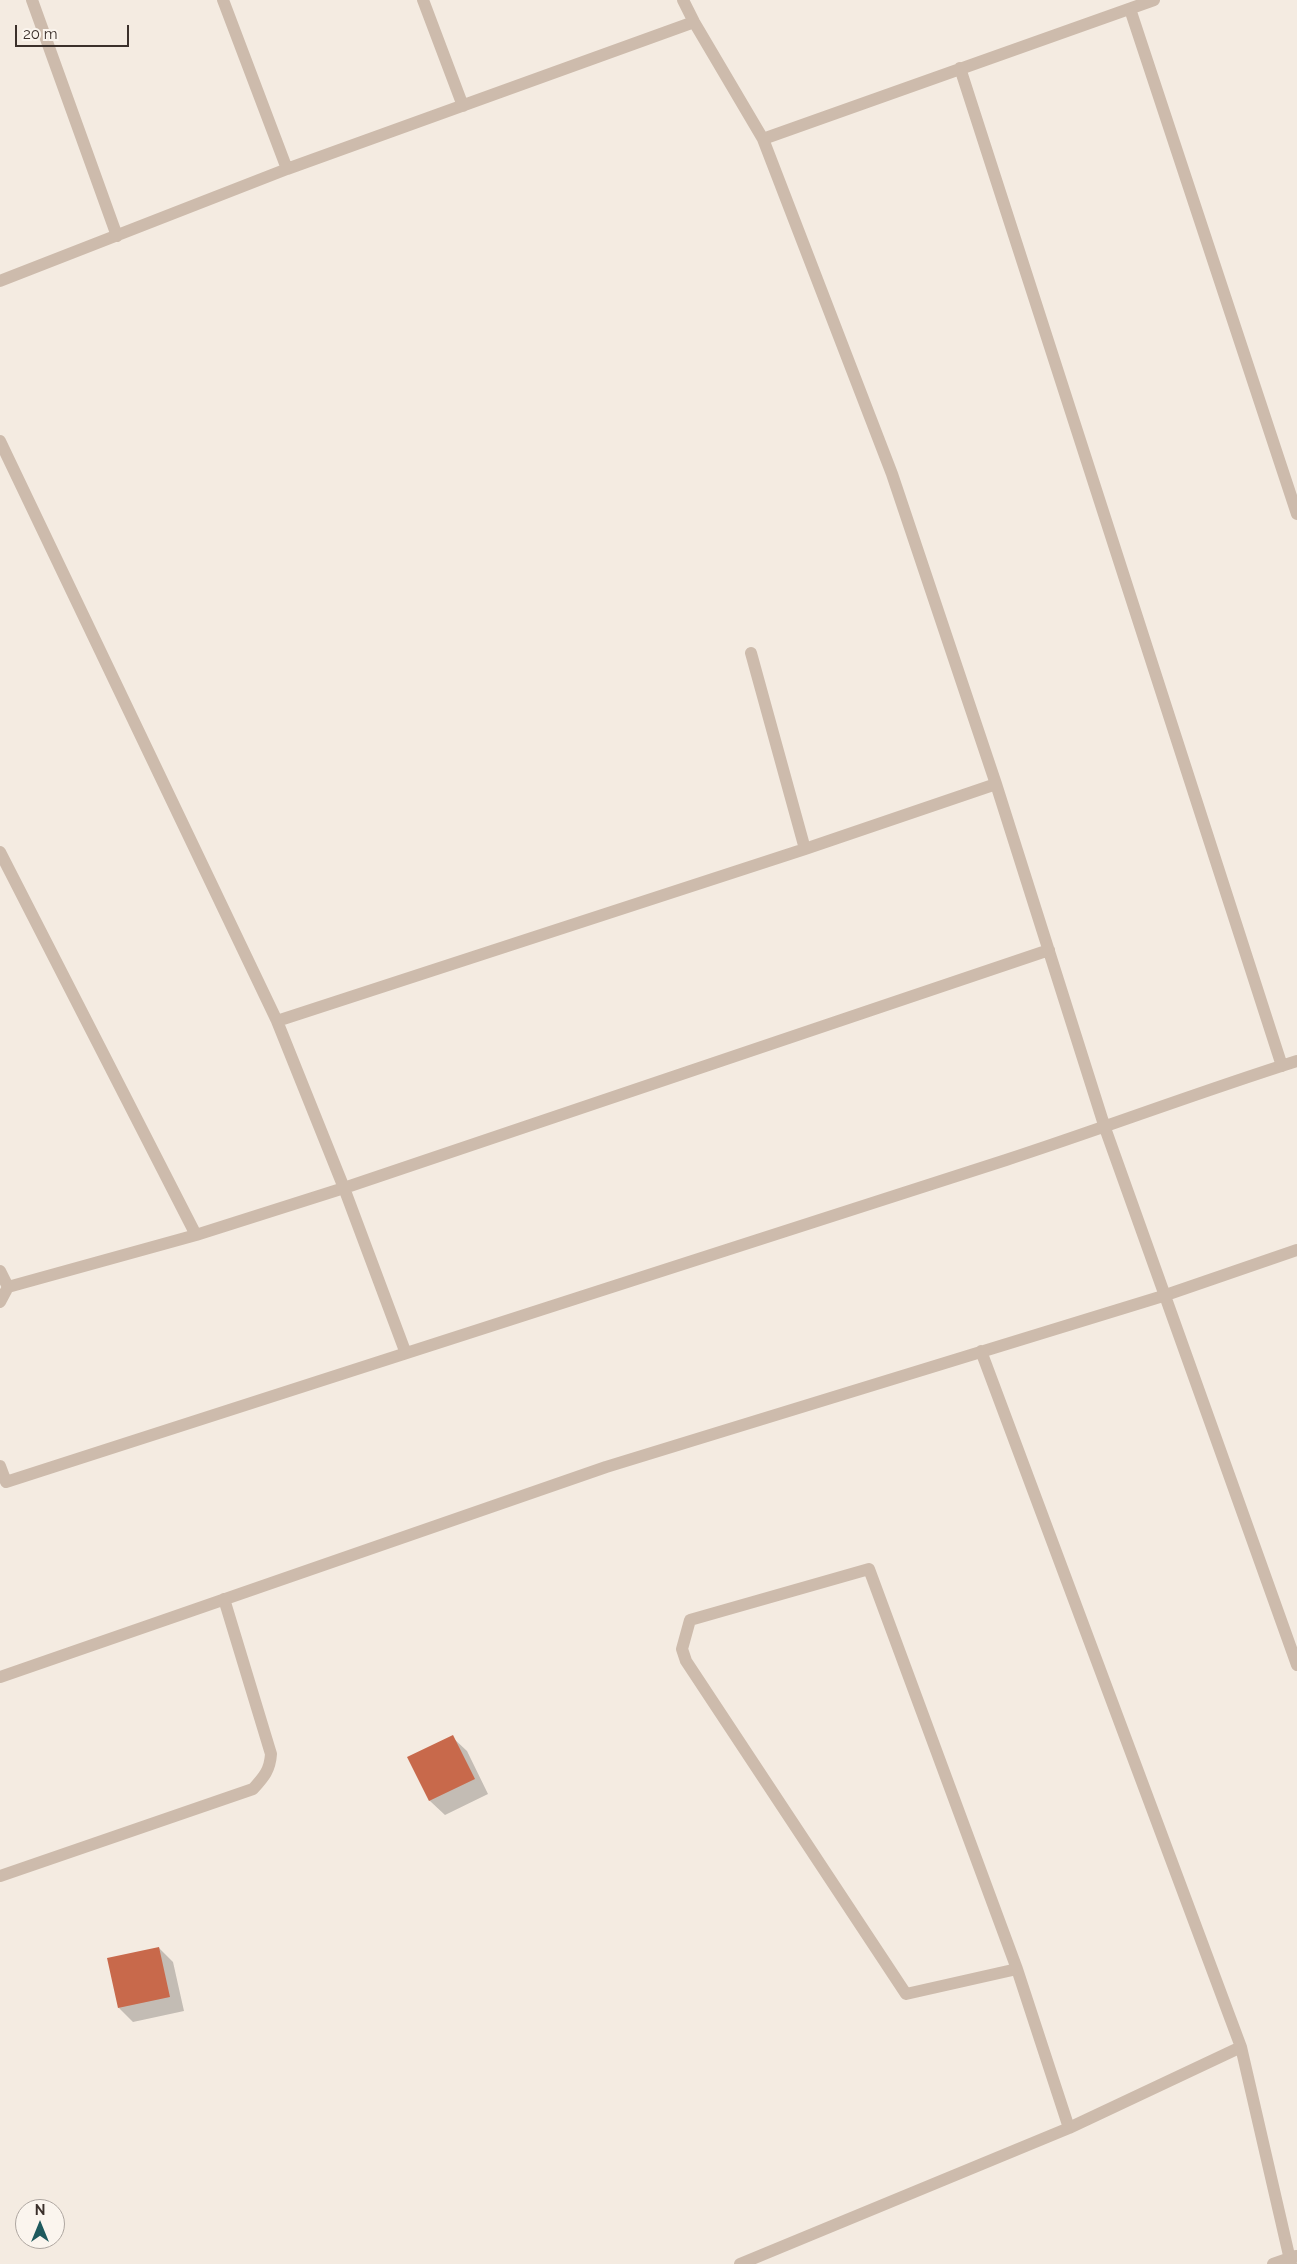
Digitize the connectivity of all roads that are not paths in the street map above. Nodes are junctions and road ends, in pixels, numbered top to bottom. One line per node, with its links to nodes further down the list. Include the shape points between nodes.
1 (32, 0): 12 (street)
2 (223, 0): 11 (street)
3 (422, 0): 9 (street)
4 (683, 0): 7 (street)
5 (1154, 0): 6 (street)
6 (1130, 9): 8 (street); 15 (street)
7 (694, 22): 9 (street); 10 (street)
8 (960, 68): 10 (street); 23 (street)
9 (463, 106): 11 (street)
10 (763, 139): 17 (street, via 892,474)
11 (287, 169): 12 (street)
12 (117, 236): 13 (street)
13 (0, 281)
14 (0, 441): 21 (street)
15 (1297, 514)
16 (751, 653): 18 (street)
17 (996, 784): 18 (street); 20 (street)
18 (805, 849): 21 (street)
19 (0, 852): 26 (street)
20 (1049, 950): 24 (street); 25 (street)
21 (277, 1021): 25 (street)
22 (1297, 1061): 23 (street)
23 (1282, 1066): 24 (street)
24 (1104, 1128): 30 (street); 32 (street)
25 (344, 1188): 26 (street); 32 (street)
26 (196, 1235): 29 (street)
27 (1297, 1250): 30 (street)
28 (0, 1270): 29 (street)
29 (8, 1287): 31 (street)
30 (1163, 1296): 33 (street); 36 (street)
31 (0, 1302)
32 (405, 1351): 34 (street, via 6,1482)
33 (981, 1351): 35 (street, via 606,1467); 40 (street)
34 (0, 1466)
35 (224, 1599): 37 (street); 38 (street, via 271,1754 270,1767 264,1778 253,1789)
36 (1297, 1665)
37 (0, 1677)
38 (0, 1876)
39 (1018, 1968): 39 (street, via 906,1994 686,1661 682,1649 690,1620 869,1569); 41 (street)
40 (1241, 2047): 41 (street); 42 (street)
41 (1069, 2128): 43 (street)
42 (1292, 2259): 44 (street)
43 (740, 2264)
44 (1272, 2264)

